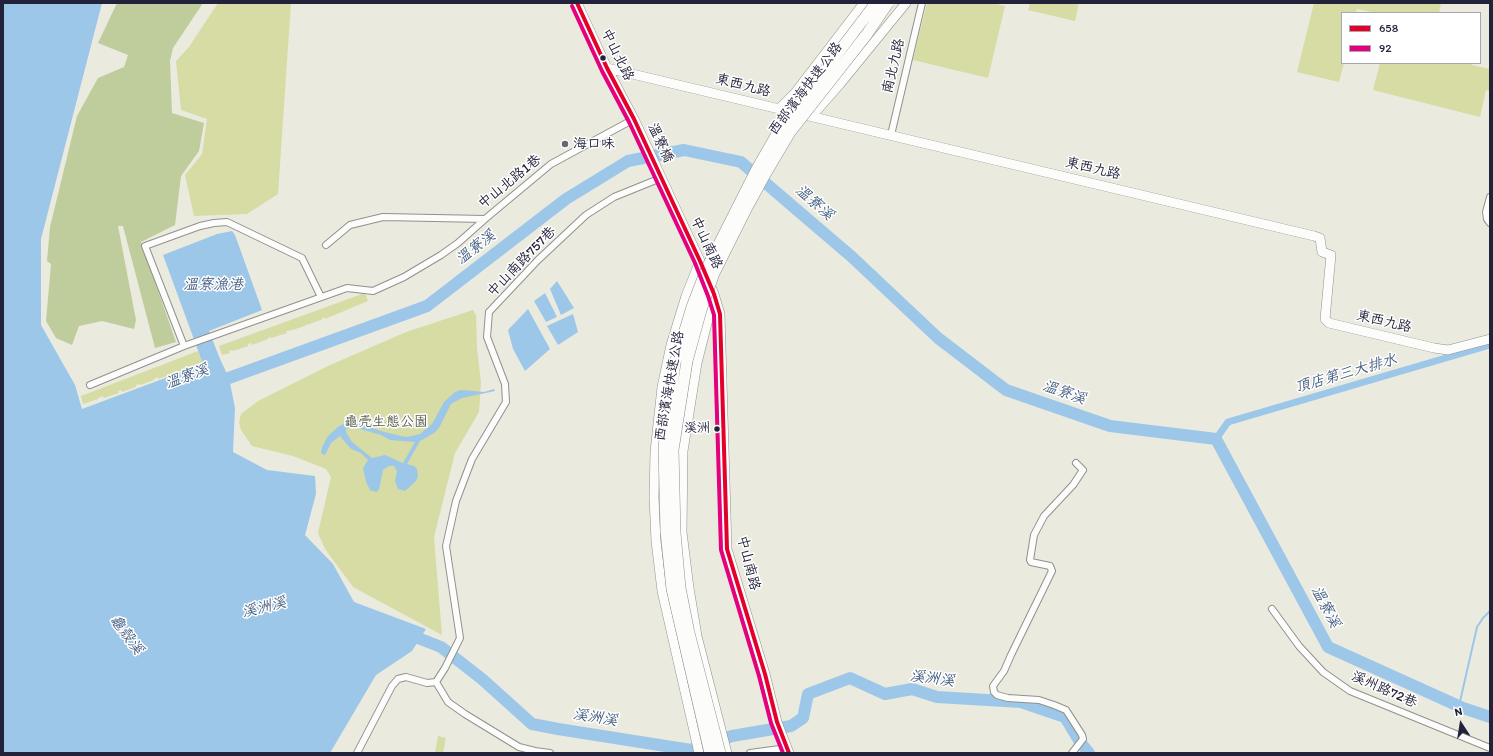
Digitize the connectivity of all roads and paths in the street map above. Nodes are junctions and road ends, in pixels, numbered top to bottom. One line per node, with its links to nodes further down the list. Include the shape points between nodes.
1 (577, 3): 7 (street, 中山北路)
2 (864, 3): 8 (street)
3 (876, 3): 31 (highway, 西部濱海快速公路, bridge, via 780,129 757,170 706,268 675,363 664,447 666,531 672,589)
4 (888, 3): 32 (highway, 西部濱海快速公路, bridge, via 867,34 790,132 750,201 714,273 687,361 673,450 674,533 680,588 689,633)
5 (906, 3): 9 (street)
6 (922, 3): 11 (street, 南北九路)
7 (607, 68): 8 (street, 東西九路); 10 (street, 中山北路)
8 (779, 109): 9 (street, 東西九路)
9 (812, 116): 11 (street, 東西九路)
10 (634, 120): 12 (street, 溫寮橋); 14 (street, 中山北路1巷, via 551,164)
11 (891, 135): 20 (street, 東西九路, via 1320,238 1322,252 1331,255 1325,319 1329,323 1448,350)
12 (661, 178): 17 (street, 中山南路); 25 (street, 中山南路757巷, via 614,197 586,215 538,260 489,312 487,337 505,384 506,402 472,459 456,501 446,546 460,638)
13 (1490, 197): 15 (street, via 1486,212)
14 (484, 219): 16 (street, 中山北路1巷, via 383,216 350,225); 19 (street, via 453,247 404,277 373,291 347,288)
15 (1490, 222)
16 (326, 245)
17 (700, 261): 18 (street, 中山南路); 30 (street, via 671,345 655,452 654,489 656,541 662,591)
18 (714, 294): 27 (street, 中山南路, via 720,314 727,549 777,722); 33 (street, via 697,363 683,451 682,532 697,636)
19 (321, 297): 21 (street); 21 (street, via 302,258 227,222 200,226 145,246)
20 (1490, 339)
21 (184, 346): 22 (street)
22 (90, 385)
23 (1076, 463): 35 (street, via 1083,470 1044,516 1034,535 1030,560 1050,566 1052,572 1004,671 993,686 997,695 1039,700 1066,710 1083,739)
24 (1272, 609): 26 (street, 溪州路72巷, via 1298,646 1323,672 1350,691)
25 (436, 682): 28 (street, via 427,683 406,677 398,679); 29 (street, via 448,702 465,714 519,747)
26 (1490, 748)
27 (788, 750): 34 (street)
28 (358, 753)
29 (550, 753)
30 (699, 753)
31 (710, 753)
32 (720, 753)
33 (727, 753)
34 (750, 753)
35 (1072, 753)

